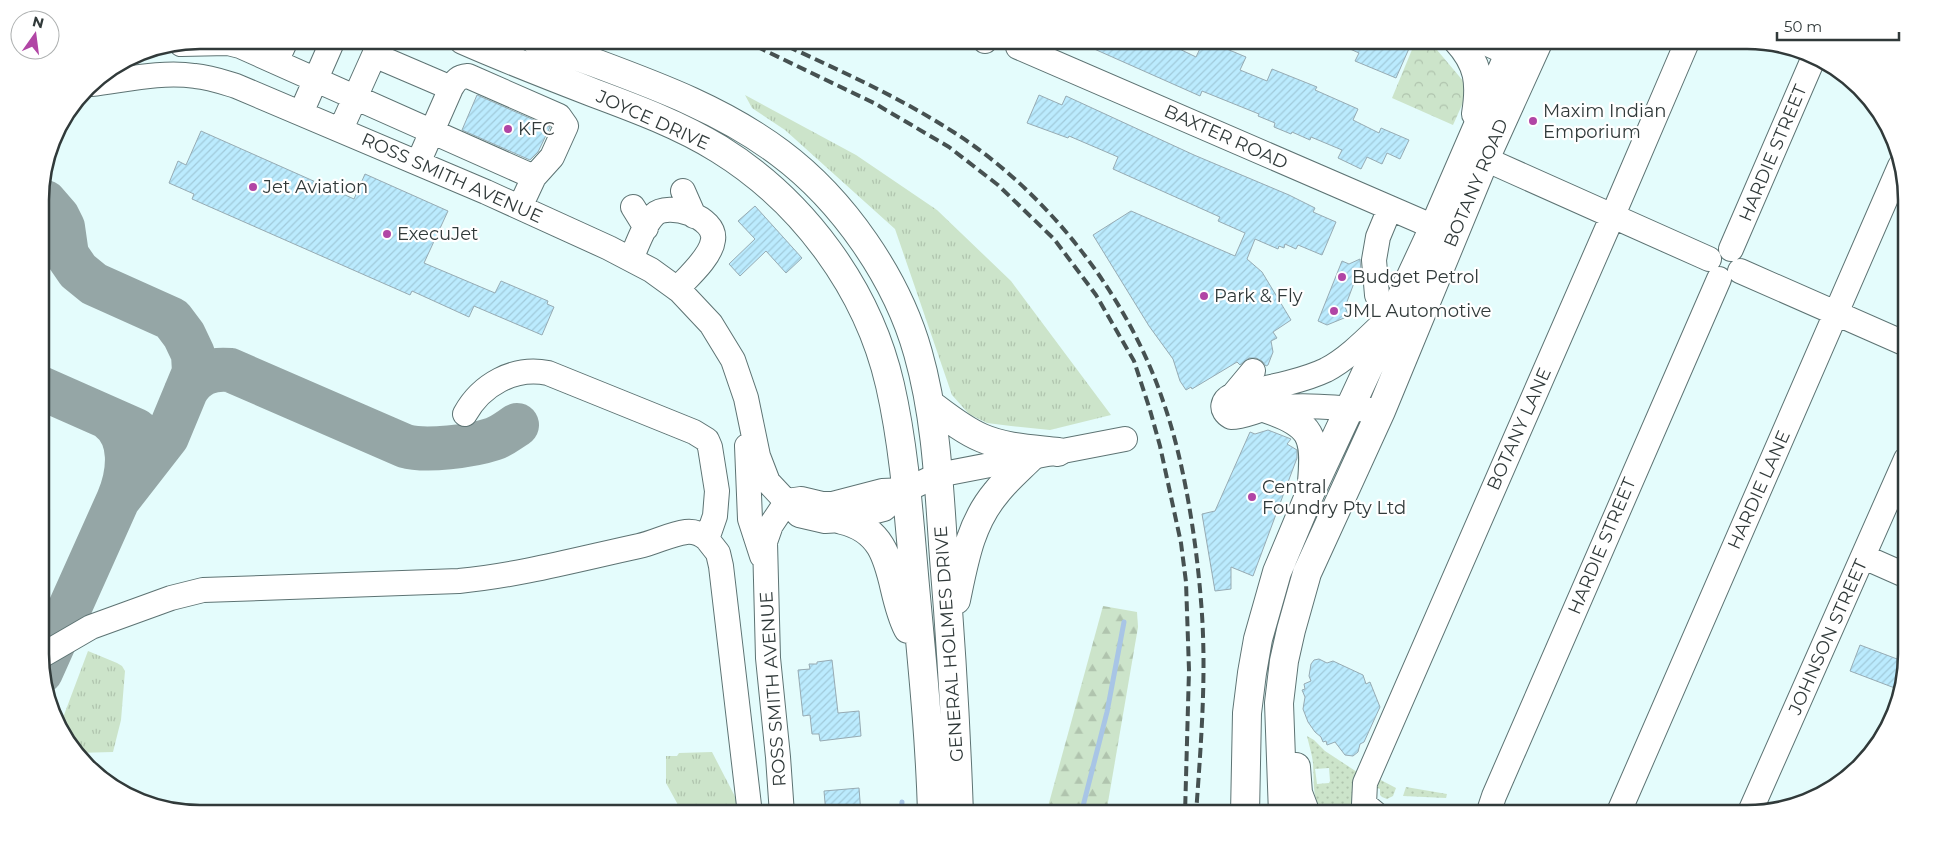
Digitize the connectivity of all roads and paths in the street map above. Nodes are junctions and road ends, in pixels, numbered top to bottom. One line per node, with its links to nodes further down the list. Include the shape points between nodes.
1 (247, 49): 13 (street)
2 (282, 49): 13 (street)
3 (329, 49): 17 (street)
4 (374, 49): 19 (street)
5 (376, 49): 18 (street)
6 (485, 49): 55 (main road, JOYCE DRIVE, via 664,120 743,166 788,204 843,273 871,329 890,384)
7 (559, 49): 44 (main road, JOYCE DRIVE, via 705,107 754,135 803,172 862,238 890,285 913,336)
8 (1023, 49): 30 (street, BAXTER ROAD)
9 (1464, 49): 23 (main road, via 1479,80)
10 (1523, 49): 23 (main road, BOTANY ROAD)
11 (1684, 49): 31 (street, BOTANY LANE)
12 (182, 50): 16 (street)
13 (276, 62): 17 (street)
14 (1811, 63): 36 (street, HARDIE STREET, via 1732,249 1716,250)
15 (126, 70): 16 (street, ROSS SMITH AVENUE)
16 (185, 75): 20 (street, ROSS SMITH AVENUE, via 236,86)
17 (316, 80): 19 (street); 20 (street)
18 (451, 88): 22 (street); 26 (street, via 456,79 468,76 563,120 566,126 552,157)
19 (355, 97): 21 (street); 22 (street)
20 (302, 112): 21 (street, ROSS SMITH AVENUE)
21 (340, 129): 24 (street, ROSS SMITH AVENUE)
22 (432, 131): 24 (street); 26 (street)
23 (1477, 154): 31 (street); 34 (main road, BOTANY ROAD); 47 (main road, BOTANY ROAD)
24 (418, 163): 28 (street, ROSS SMITH AVENUE)
25 (1896, 175): 39 (street, HARDIE LANE)
26 (534, 176): 28 (street)
27 (683, 191): 32 (street)
28 (520, 208): 35 (street, ROSS SMITH AVENUE)
29 (633, 208): 33 (street)
30 (1390, 208): 34 (street, BAXTER ROAD); 38 (street, via 1378,237 1374,260 1377,296)
31 (1613, 215): 36 (street); 75 (street, BOTANY LANE, via 1365,783)
32 (694, 216): 33 (street, via 666,209 654,214); 37 (street, via 708,223 713,242 706,256)
33 (646, 228): 35 (street)
34 (1434, 228): 38 (main road, BOTANY ROAD)
35 (631, 259): 37 (street, ROSS SMITH AVENUE)
36 (1723, 270): 39 (street); 76 (street, HARDIE STREET)
37 (678, 289): 43 (street, ROSS SMITH AVENUE, via 711,324 732,360)
38 (1394, 313): 42 (street, via 1326,370); 45 (main road, BOTANY ROAD)
39 (1836, 314): 40 (street); 77 (street, HARDIE LANE)
40 (1898, 341)
41 (1254, 371): 42 (street)
42 (1233, 395): 46 (street, via 1225,400 1223,406 1231,417)
43 (746, 398): 57 (street, ROSS SMITH AVENUE, via 765,476 776,493); 61 (street, ROSS SMITH AVENUE, via 750,520)
44 (930, 404): 49 (main road, JOYCE DRIVE); 51 (main road, via 983,439 1002,445)
45 (1351, 408): 46 (street); 47 (street); 56 (main road, BOTANY ROAD)
46 (1267, 409): 56 (main road, via 1297,421 1306,430 1313,455)
47 (1381, 411): 66 (main road, BOTANY ROAD, via 1307,572 1284,661)
48 (465, 414): 59 (street, via 476,396 487,387 527,370 548,373 694,432 707,440 710,447 717,492)
49 (934, 434): 53 (main road, GENERAL HOLMES DRIVE)
50 (1125, 439): 51 (street)
51 (1058, 452): 52 (street)
52 (1031, 457): 53 (street); 63 (main road, via 996,492 978,519 966,552)
53 (938, 475): 55 (street); 63 (main road, GENERAL HOLMES DRIVE)
54 (1898, 478): 60 (street, JOHNSON STREET)
55 (906, 490): 57 (street, via 882,491 832,504 801,499); 58 (street, ROSS SMITH AVENUE, via 884,509); 65 (main road, GENERAL HOLMES DRIVE)
56 (1311, 491): 71 (main road, BOTANY ROAD, via 1277,572 1258,639 1247,713)
57 (787, 501): 58 (street, ROSS SMITH AVENUE, via 799,515 825,521); 61 (street, ROSS SMITH AVENUE, via 767,533)
58 (842, 520): 65 (main road, via 854,522 869,532 881,546 892,571 902,616)
59 (707, 538): 64 (street, via 695,532 680,533 653,543 526,571 459,581 203,590 91,627); 67 (street, via 718,553 721,566)
60 (1864, 557): 62 (street); 78 (street, JOHNSON STREET)
61 (765, 565): 68 (street, ROSS SMITH AVENUE, via 768,658)
62 (1898, 572)
63 (950, 633): 70 (main road, GENERAL HOLMES DRIVE)
64 (49, 651)
65 (921, 653): 69 (main road, GENERAL HOLMES DRIVE)
66 (1280, 711): 72 (main road, via 1268,747); 73 (main road, BOTANY ROAD); 74 (main road, via 1292,735 1298,793)
67 (749, 805)
68 (781, 805)
69 (932, 805)
70 (959, 805)
71 (1245, 805)
72 (1267, 805)
73 (1282, 805)
74 (1303, 805)
75 (1365, 805)
76 (1491, 805)
77 (1622, 805)
78 (1753, 805)

